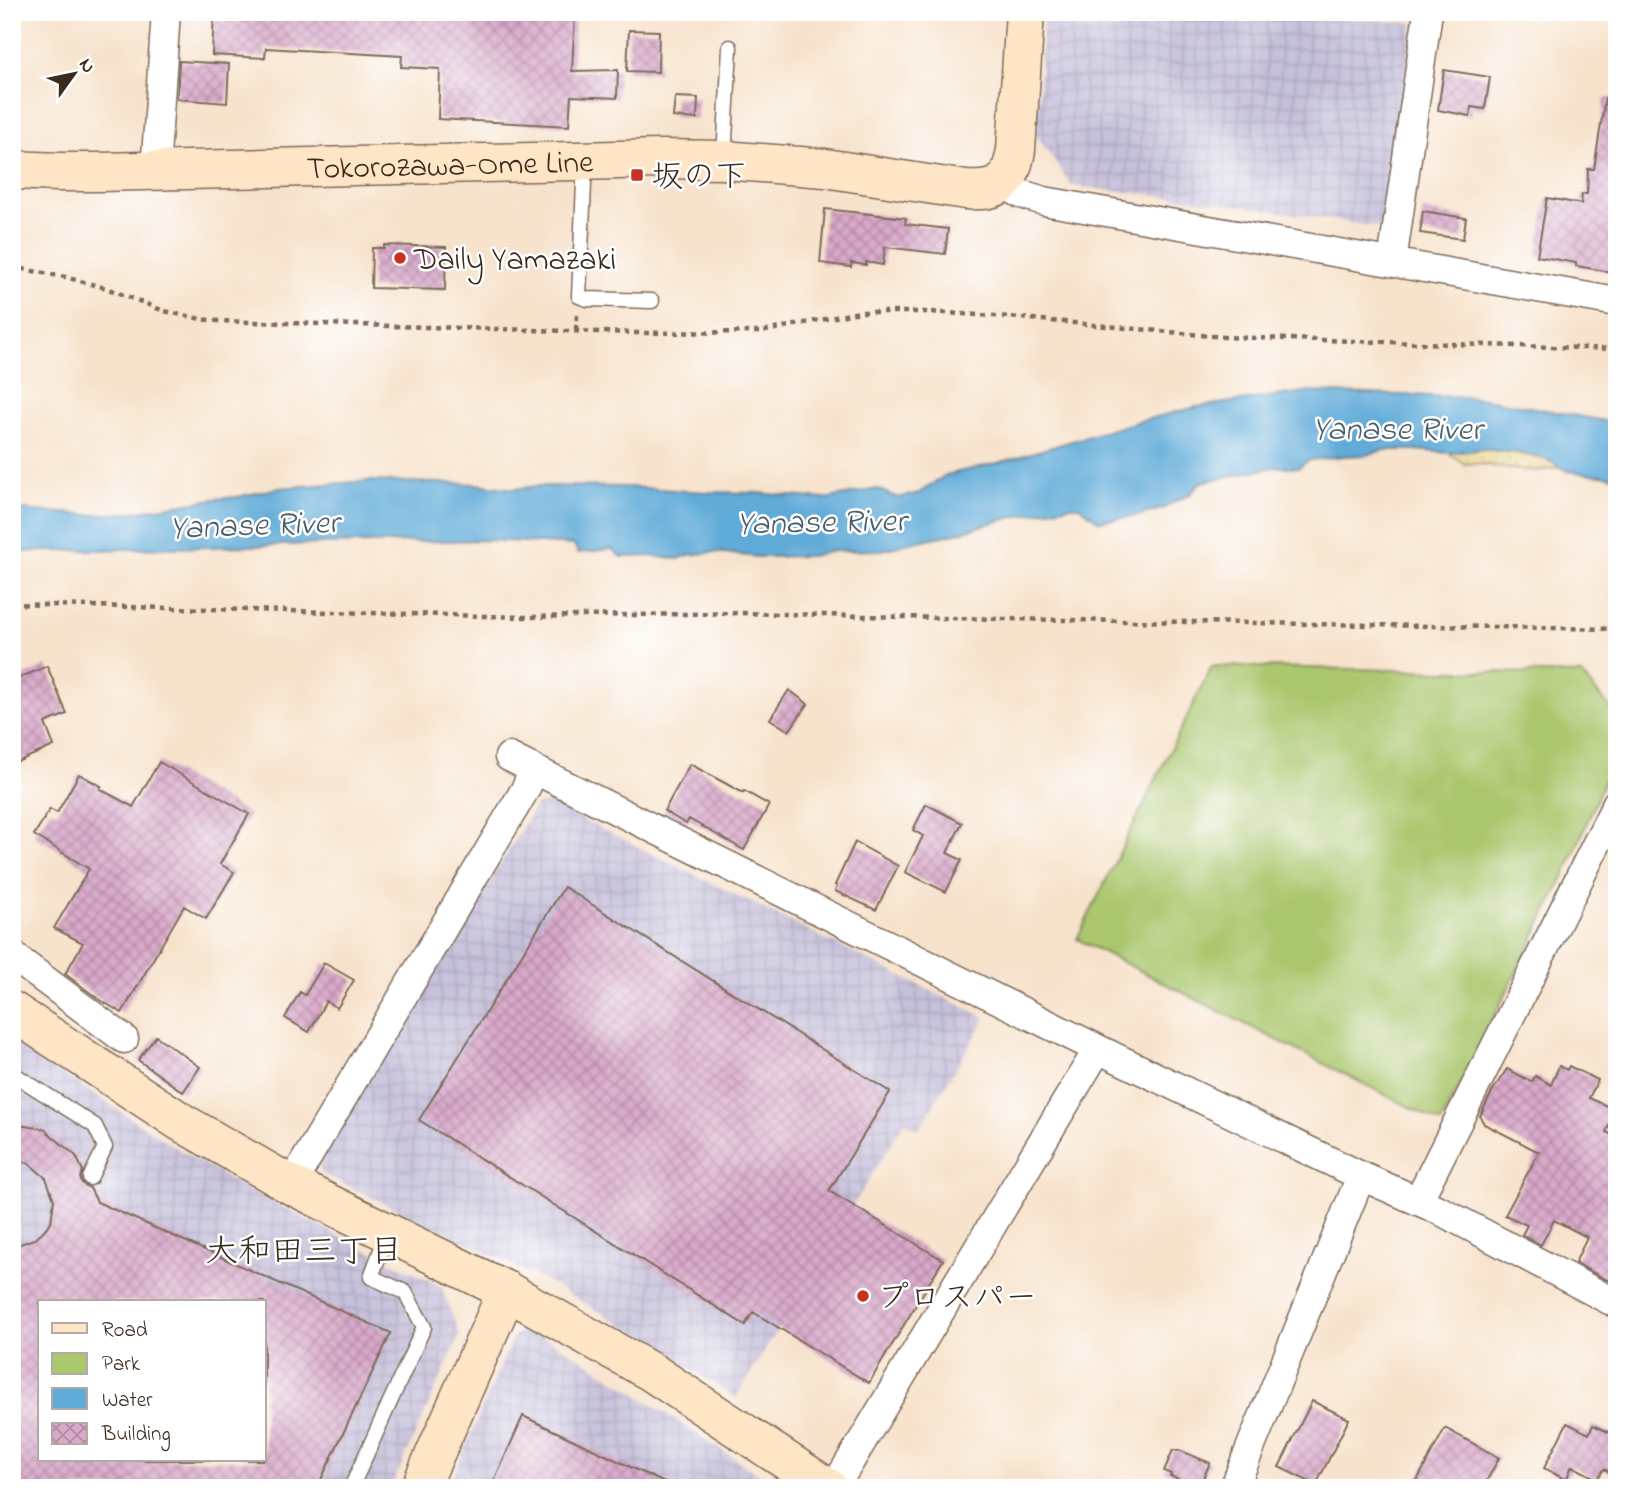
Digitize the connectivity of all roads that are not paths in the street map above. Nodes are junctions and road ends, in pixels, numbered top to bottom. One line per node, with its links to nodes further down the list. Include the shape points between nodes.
1 (166, 12): 8 (street)
2 (1024, 12): 9 (main road, via 1016,150 1011,172)
3 (1428, 12): 10 (street)
4 (730, 47): 5 (lane)
5 (723, 160): 6 (main road, Tokorozawa-Ome Line); 9 (main road, Tokorozawa-Ome Line, via 825,168 966,190 986,190)
6 (586, 161): 8 (main road, Tokorozawa-Ome Line); 11 (lane, via 579,296)
7 (12, 170): 8 (main road, Tokorozawa-Ome Line)
8 (155, 171)
9 (1002, 183): 10 (street, via 1044,201)
10 (1392, 262): 12 (street)
11 (652, 301)
12 (1617, 302)
13 (509, 757): 14 (street)
14 (534, 769): 19 (street); 23 (street)
15 (1617, 803): 24 (street)
16 (12, 953): 18 (street)
17 (12, 1011): 23 (main road, via 181,1122)
18 (124, 1040)
19 (1098, 1049): 21 (street); 31 (street)
20 (12, 1073): 22 (lane, via 95,1126 105,1147)
21 (1362, 1176): 24 (street); 32 (street)
22 (90, 1178)
23 (291, 1185): 25 (main road)
24 (1418, 1201): 27 (street)
25 (388, 1233): 26 (main road); 28 (lane, via 371,1277 405,1292 424,1327)
26 (507, 1291): 29 (main road); 30 (main road, via 653,1373)
27 (1617, 1304)
28 (351, 1488)
29 (420, 1488)
30 (828, 1488)
31 (834, 1488)
32 (1234, 1488)

